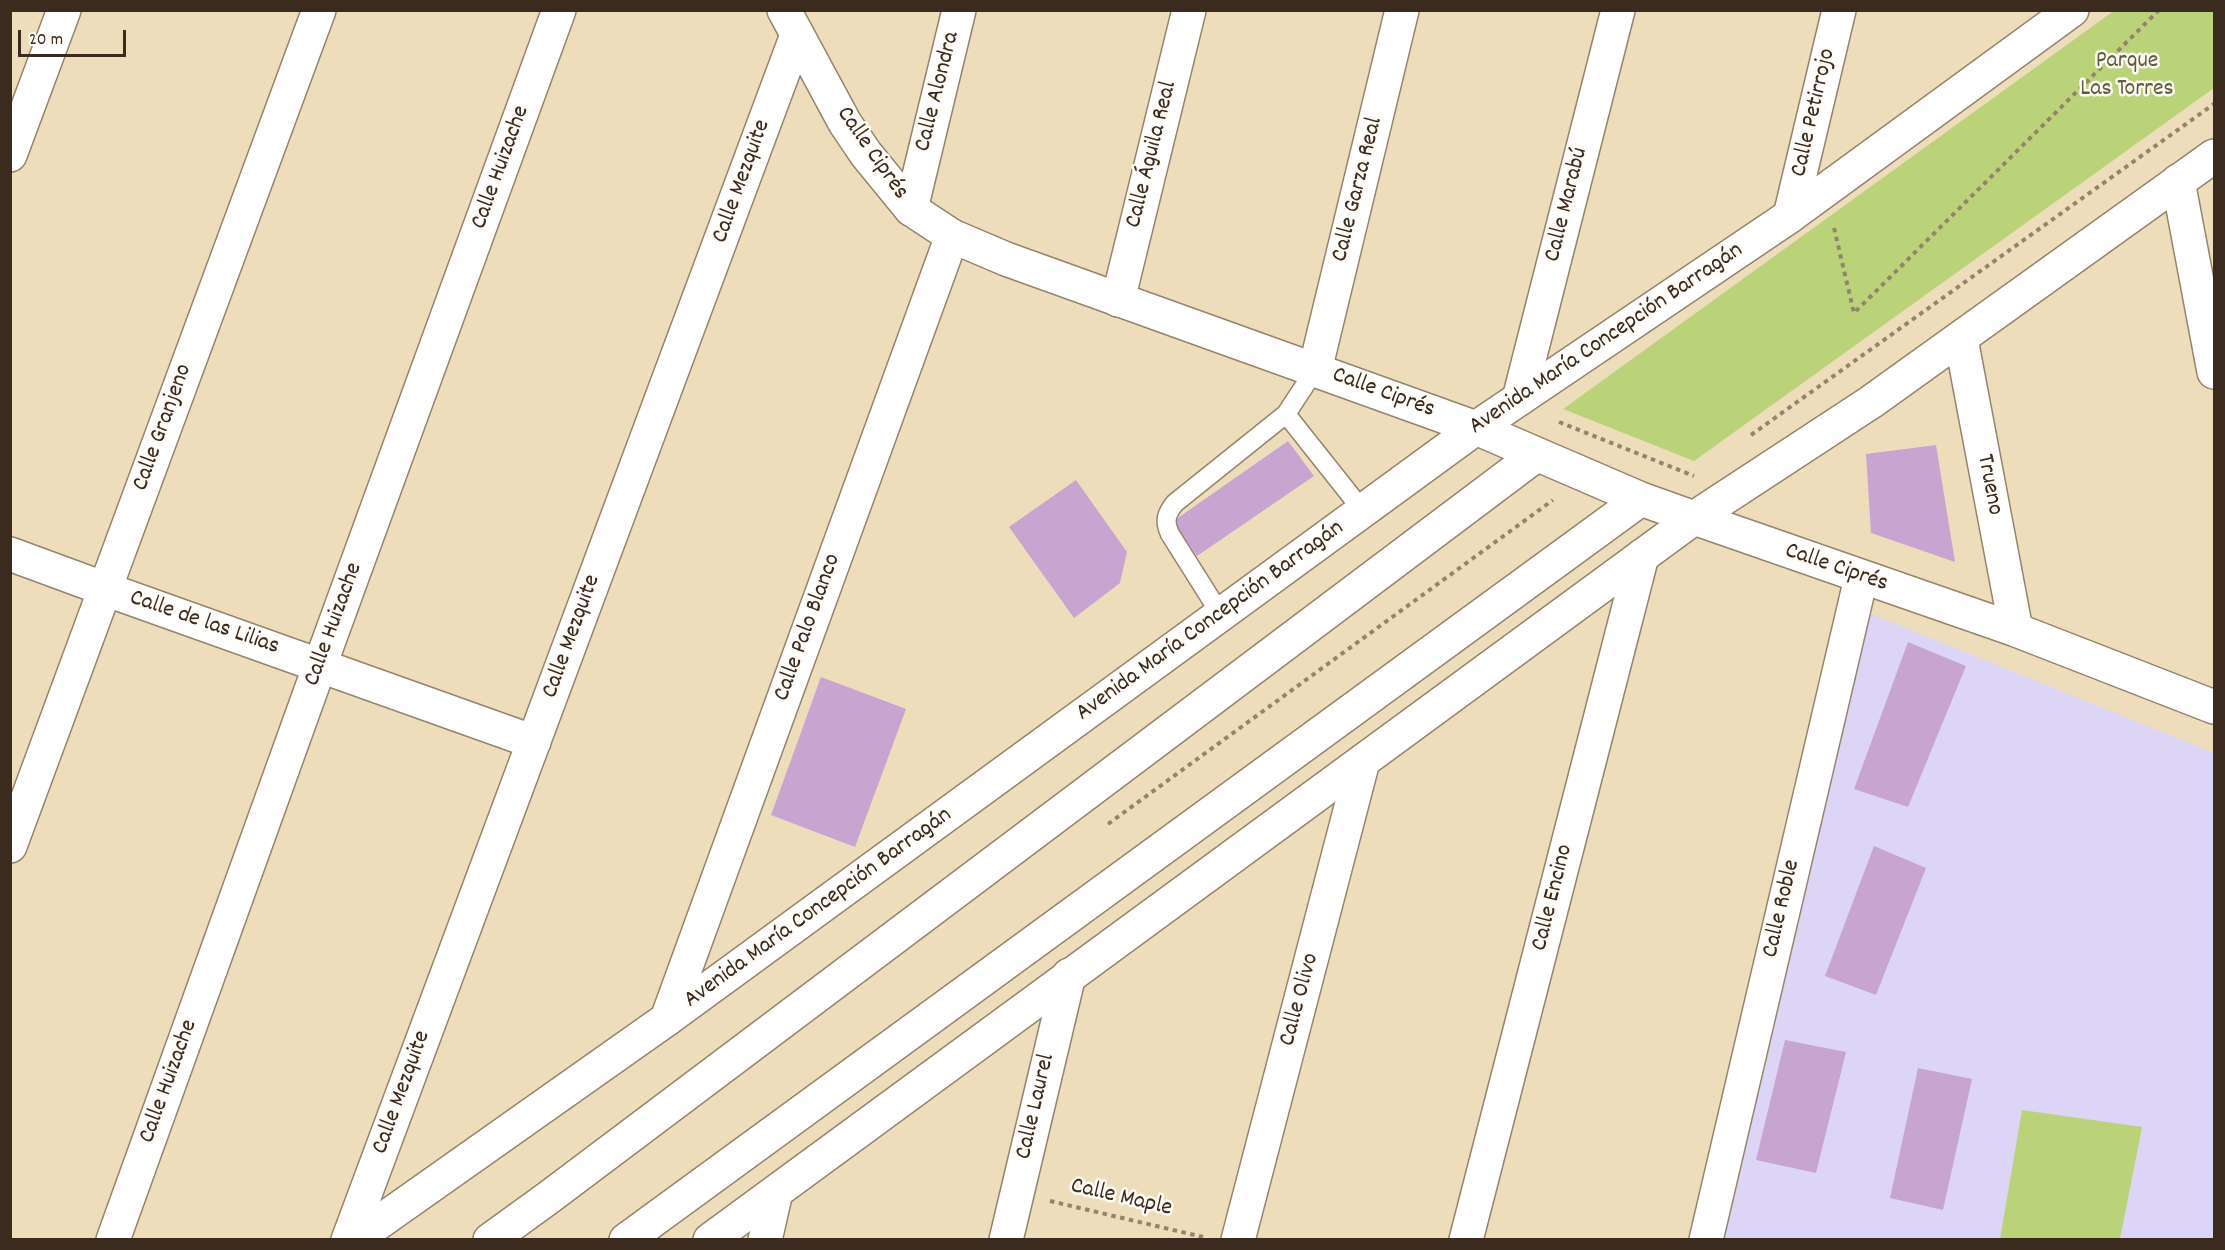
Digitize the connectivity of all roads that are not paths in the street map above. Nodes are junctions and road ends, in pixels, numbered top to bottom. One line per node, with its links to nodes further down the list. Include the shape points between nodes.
1 (64, 10): 11 (street)
2 (319, 10): 31 (street, Calle Granjeno)
3 (559, 10): 34 (street, Calle Huizache)
4 (959, 10): 14 (street, Calle Alondra)
5 (1189, 10): 17 (street, Calle Águila Real)
6 (1402, 10): 19 (street, Calle Garza Real)
7 (1618, 10): 21 (street, Calle Marabú)
8 (1839, 10): 15 (street, Calle Petirrojo)
9 (2064, 14): 15 (street, Avenida María Concepción Barragán)
10 (791, 23): 14 (street, Calle Ciprés, via 845,123); 36 (street, Calle Mezquite)
11 (10, 155)
12 (2214, 156): 13 (street)
13 (2178, 181): 18 (street); 20 (street)
14 (911, 209): 16 (street, Calle Ciprés)
15 (1790, 216): 21 (street, Avenida María Concepción Barragán)
16 (952, 236): 17 (street, Calle Ciprés); 40 (street, Calle Palo Blanco)
17 (1118, 300): 19 (street, Calle Ciprés)
18 (1961, 339): 27 (street); 33 (street, Trueno)
19 (1315, 370): 22 (lane); 23 (street, Calle Ciprés)
20 (2214, 372)
21 (1519, 399): 23 (street, Avenida María Concepción Barragán)
22 (1286, 414): 26 (lane); 32 (lane, via 1175,503 1166,517 1170,534)
23 (1476, 428): 24 (street, Calle Ciprés); 26 (street, Avenida María Concepción Barragán)
24 (1536, 455): 25 (street, Calle Ciprés); 45 (street)
25 (1641, 499): 27 (street, Calle Ciprés); 46 (street)
26 (1363, 512): 32 (street, Avenida María Concepción Barragán)
27 (1694, 518): 29 (street); 30 (street, Calle Ciprés)
28 (10, 554): 31 (street, Calle de las Lilias)
29 (1642, 556): 37 (street); 51 (street, Calle Encino)
30 (1861, 578): 33 (street, Calle Ciprés); 52 (street, Calle Roble)
31 (105, 590): 34 (street, Calle de las Lilias); 38 (street, Calle Granjeno)
32 (1221, 615): 40 (street, Avenida María Concepción Barragán)
33 (2016, 630): 35 (street, Calle Ciprés)
34 (320, 665): 36 (street, Calle de las Lilias); 42 (street, Calle Huizache)
35 (2214, 707)
36 (534, 742): 43 (street, Calle Mezquite)
37 (1363, 761): 39 (street); 50 (street, Calle Olivo)
38 (10, 846)
39 (1069, 975): 41 (street); 49 (street, Calle Laurel)
40 (667, 1019): 44 (street, Avenida María Concepción Barragán)
41 (776, 1192): 47 (street); 48 (street)
42 (113, 1239)
43 (348, 1239)
44 (354, 1239)
45 (490, 1239)
46 (626, 1239)
47 (710, 1239)
48 (765, 1239)
49 (1006, 1239)
50 (1238, 1239)
51 (1466, 1239)
52 (1706, 1239)

